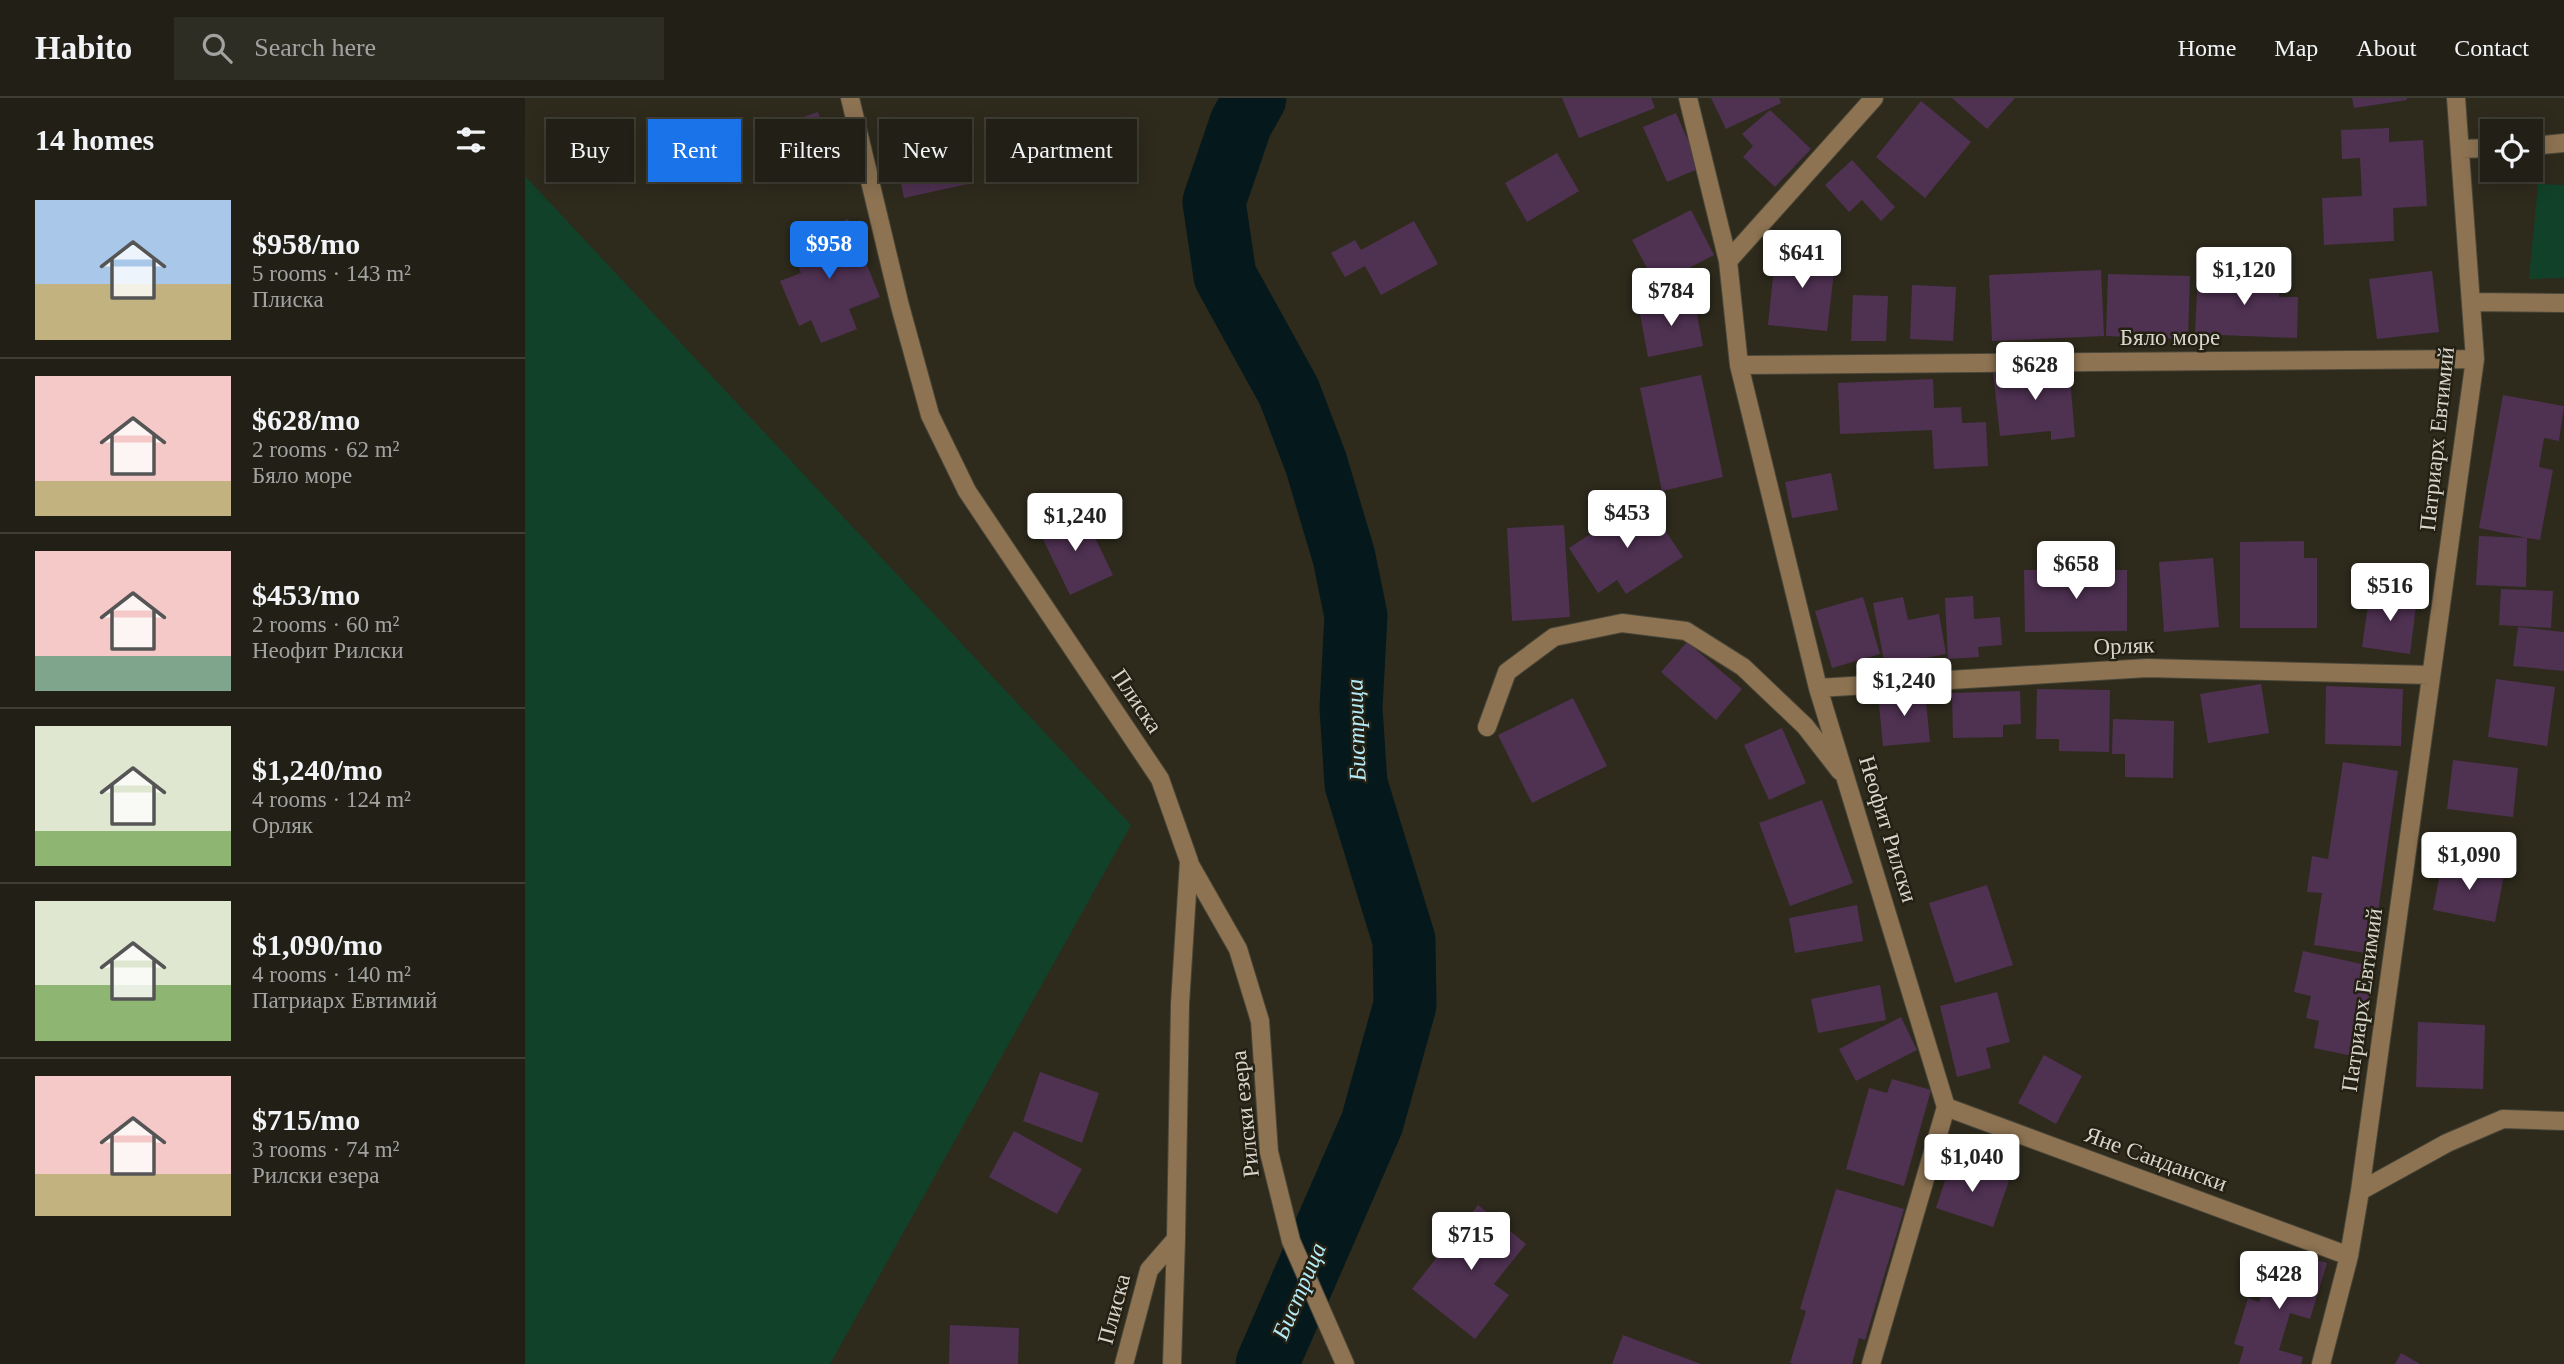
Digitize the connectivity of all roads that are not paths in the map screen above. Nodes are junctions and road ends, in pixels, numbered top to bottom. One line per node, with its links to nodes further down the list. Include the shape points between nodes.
1 (850, 98): 18 (street, Плиска, via 930,415 967,491 1160,779)
2 (1688, 98): 9 (street, Неофит Рилски)
3 (1874, 98): 9 (street)
4 (2456, 98): 8 (street, Патриарх Евтимий)
5 (2564, 143): 6 (street)
6 (2543, 145)
7 (2480, 148): 8 (street)
8 (2461, 149): 10 (street, Патриарх Евтимий)
9 (1728, 261): 13 (street, Неофит Рилски)
10 (2470, 302): 11 (street); 12 (street, Патриарх Евтимий)
11 (2564, 303)
12 (2475, 359): 13 (street, Бяло море); 14 (street, Патриарх Евтимий)
13 (1739, 365): 15 (street, Неофит Рилски)
14 (2431, 675): 15 (street, Орляк, via 2147,668); 21 (street, Патриарх Евтимий)
15 (1818, 688): 17 (street, Неофит Рилски)
16 (1487, 727): 17 (street, via 1507,672 1554,636 1622,623 1686,631 1743,667 1805,726)
17 (1848, 783): 19 (street, Неофит Рилски)
18 (1189, 861): 22 (street, Плиска, via 1180,1004); 26 (street, Рилски езера, via 1238,949 1261,1021 1269,1152 1291,1241)
19 (1946, 1107): 23 (street, Яне Сандански); 27 (street)
20 (2564, 1121): 21 (street, via 2503,1119 2447,1143)
21 (2360, 1191): 23 (street, Патриарх Евтимий)
22 (1176, 1239): 24 (street, Плиска, via 1149,1270); 25 (street)
23 (2349, 1256): 28 (street, Патриарх Евтимий)
24 (1124, 1364)
25 (1172, 1364)
26 (1345, 1364)
27 (1871, 1364)
28 (2321, 1364)

